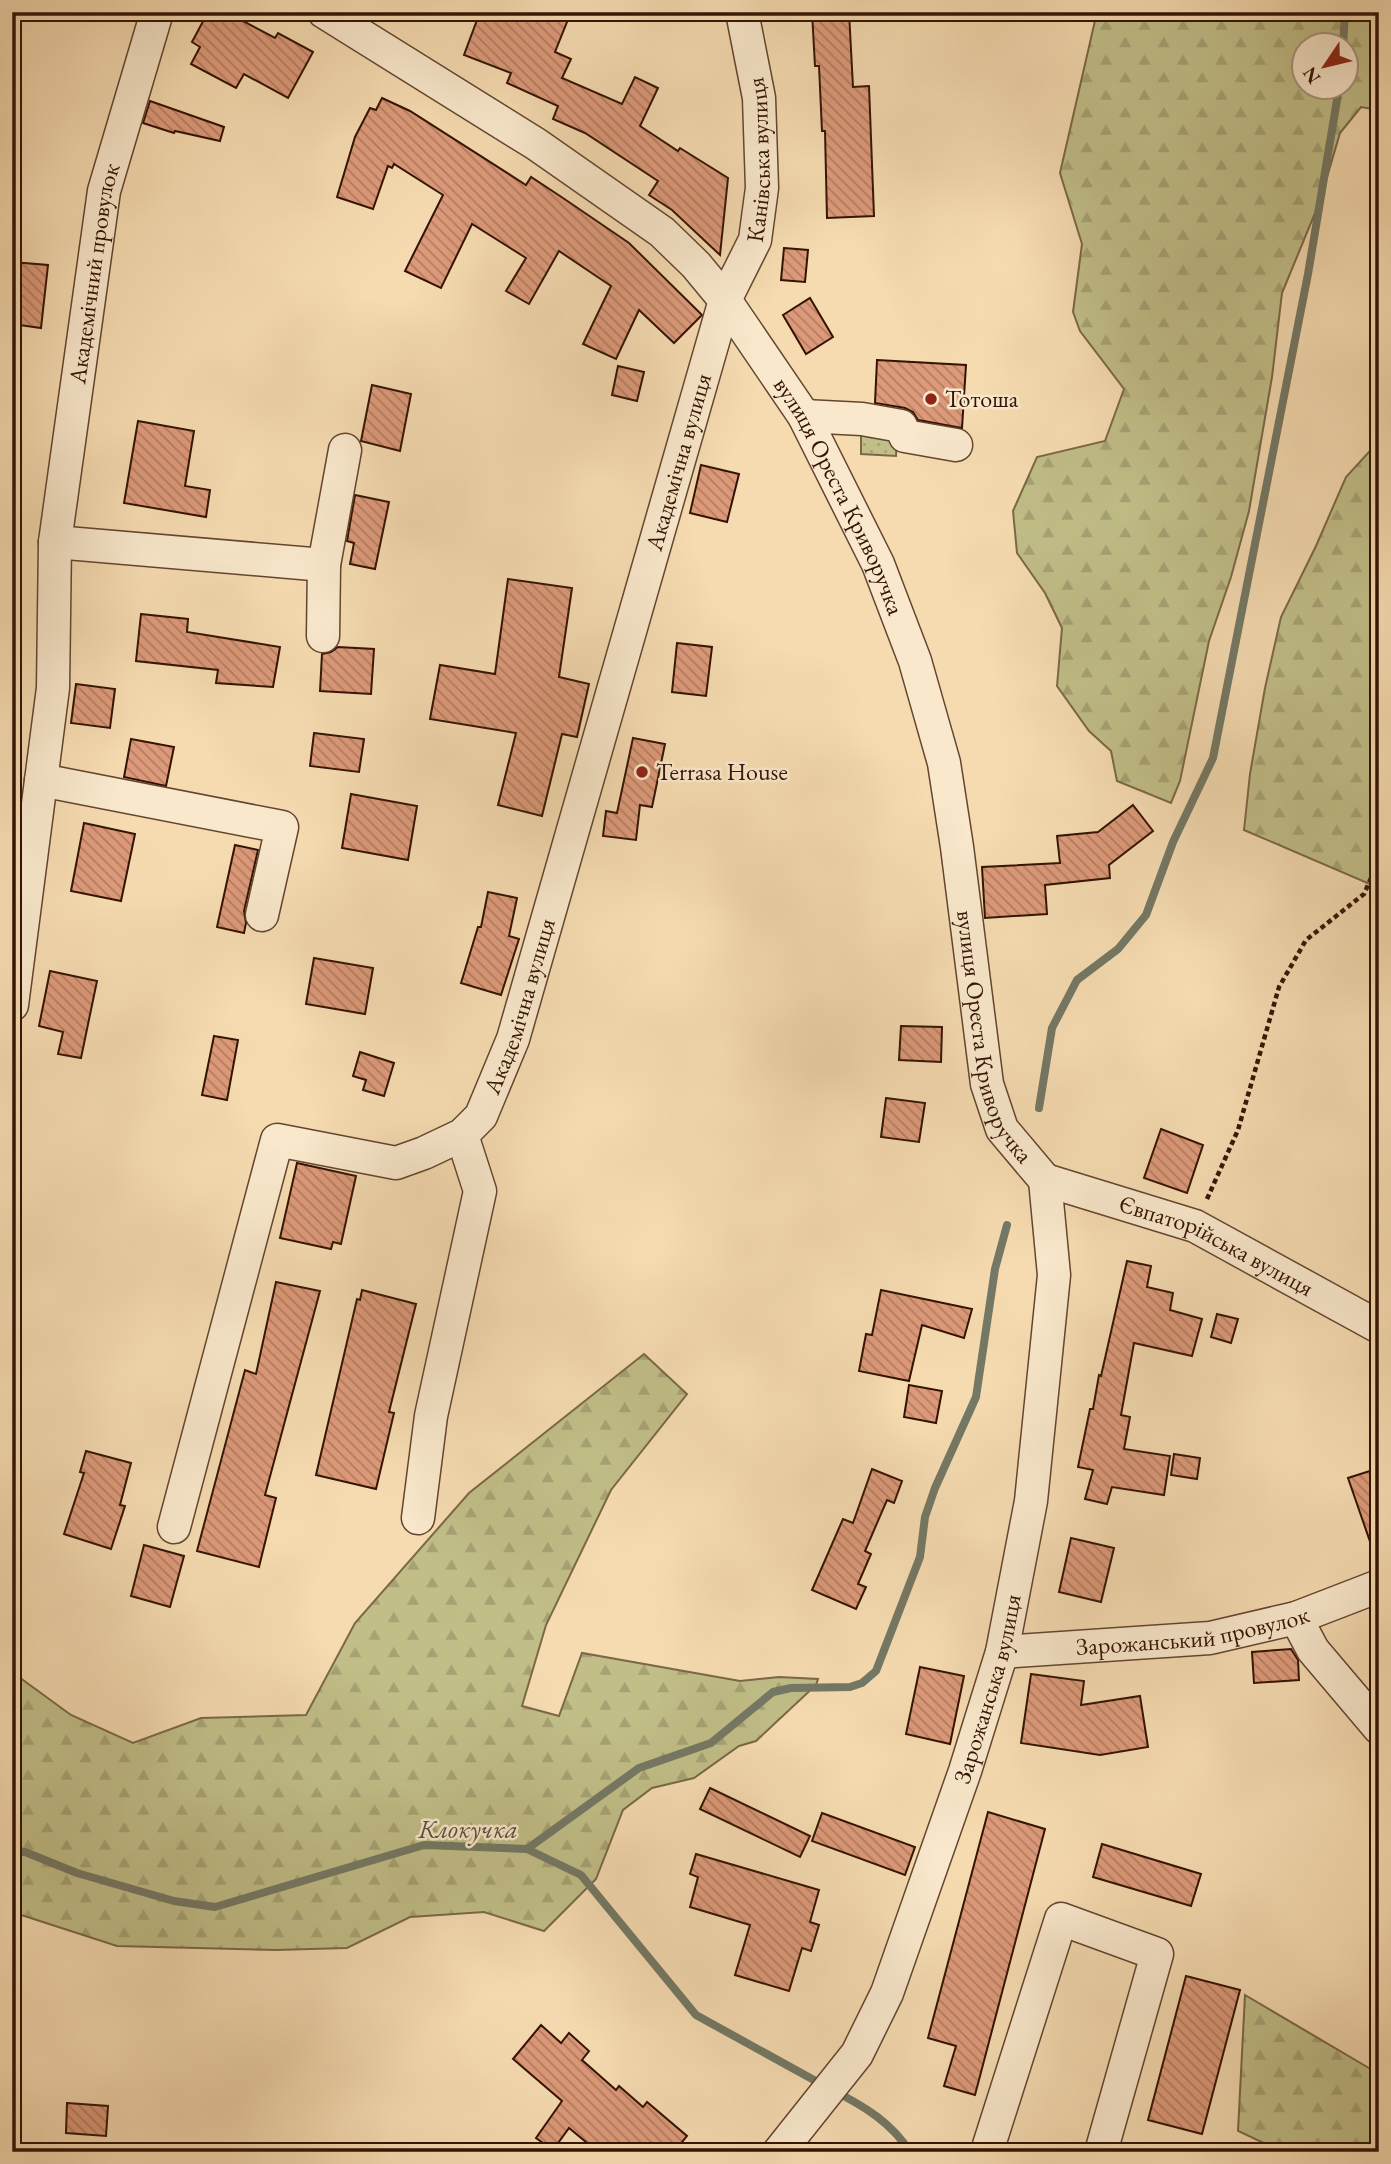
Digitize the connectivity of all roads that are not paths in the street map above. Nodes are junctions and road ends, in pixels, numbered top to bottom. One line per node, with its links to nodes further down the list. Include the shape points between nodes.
1 (157, 12): 8 (street, Академічний провулок, via 104,191)
2 (324, 12): 4 (street, вулиця Ореста Криворучка, via 536,144 662,232)
3 (742, 12): 4 (street, Канівська вулиця, via 759,98 762,188 755,240)
4 (725, 300): 5 (street, вулиця Ореста Криворучка); 14 (street, Академічна вулиця, via 513,1039 481,1116)
5 (804, 416): 6 (street, via 901,426 905,436); 15 (street, вулиця Ореста Криворучка, via 878,564 915,661 946,775 988,1084 1002,1129)
6 (956, 445)
7 (345, 450): 9 (street)
8 (55, 542): 9 (street); 11 (street, Академічний провулок, via 53,688)
9 (324, 565): 10 (street)
10 (323, 635)
11 (41, 780): 12 (street, via 282,827); 13 (street, Академічний провулок)
12 (262, 915)
13 (12, 1004)
14 (463, 1135): 17 (street, via 480,1191 431,1416); 18 (street, Академічна вулиця, via 396,1163 277,1140)
15 (1045, 1180): 16 (street, Євпаторійська вулиця, via 1195,1226); 21 (street, Зарожанська вулиця, via 1054,1275 1031,1501)
16 (1379, 1327)
17 (418, 1518)
18 (174, 1527)
19 (1379, 1586): 20 (street, Зарожанський провулок)
20 (1296, 1618): 21 (street, Зарожанський провулок, via 1209,1638); 22 (street, via 1313,1650)
21 (1002, 1652): 23 (street, Зарожанська вулиця, via 891,1980 856,2054)
22 (1379, 1728)
23 (779, 2152)
24 (993, 2152): 25 (street, via 989,2145 1061,1919 1157,1954)
25 (1101, 2152)

